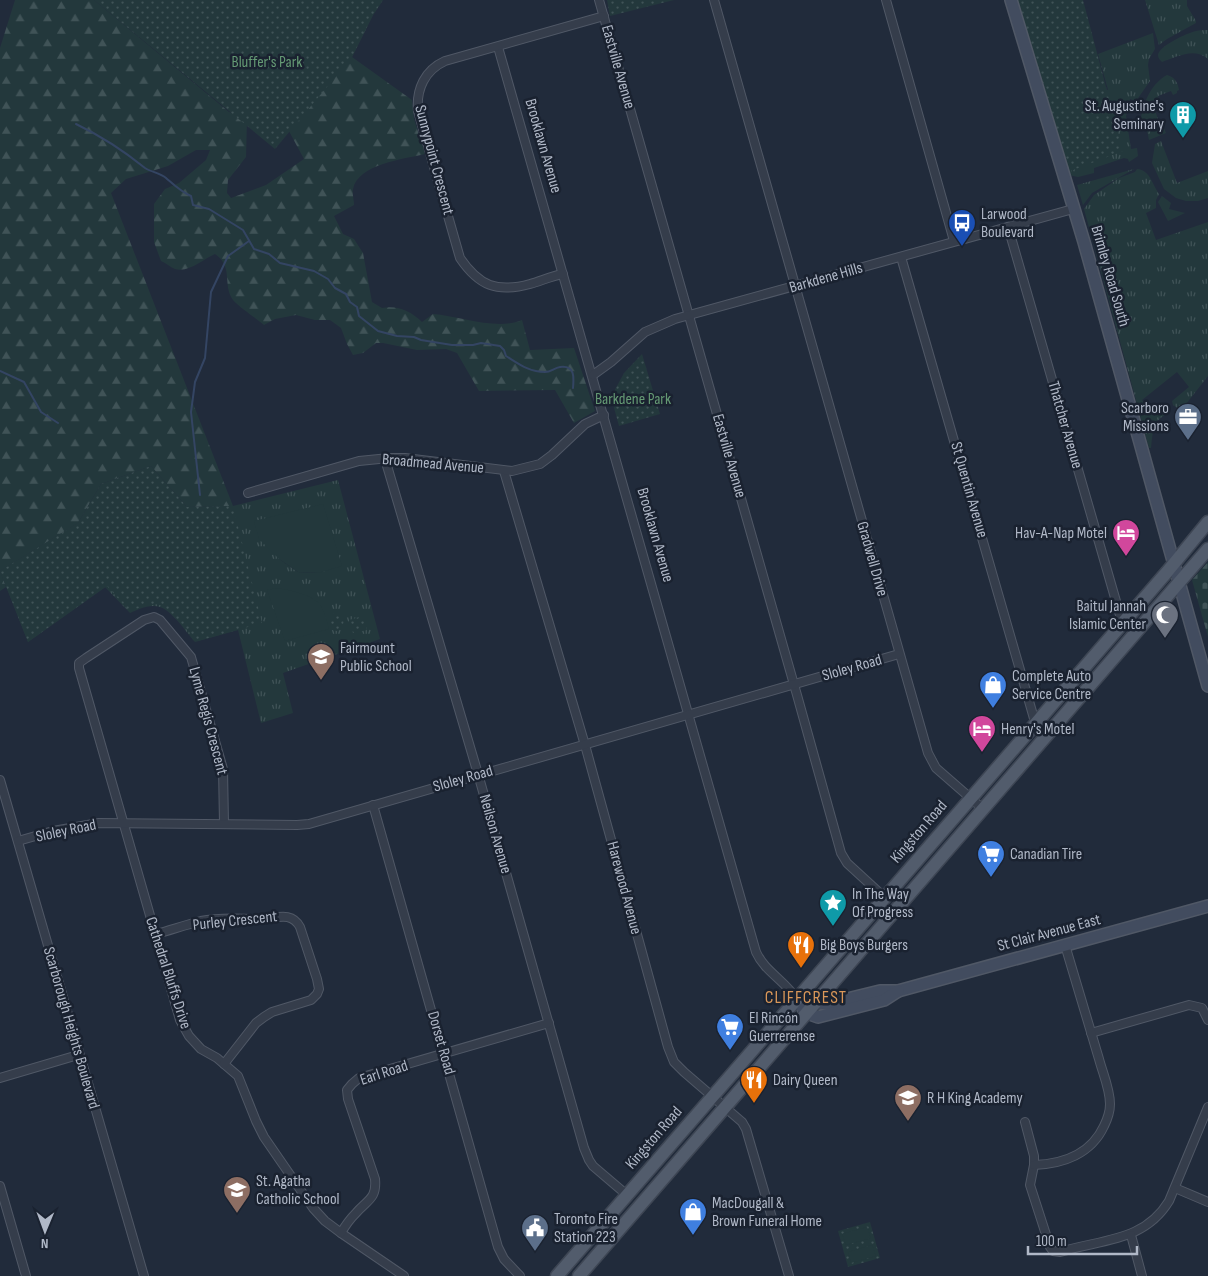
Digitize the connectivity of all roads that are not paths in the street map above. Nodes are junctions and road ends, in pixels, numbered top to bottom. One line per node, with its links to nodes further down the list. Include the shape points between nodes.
1 (599, 0): 5 (street, Eastville Avenue)
2 (714, 0): 12 (street)
3 (886, 0): 9 (street)
4 (1012, 0): 7 (main road, Brimley Road South)
5 (604, 16): 6 (street, Sunnypoint Crescent); 13 (street, Eastville Avenue)
6 (498, 47): 11 (street, Brooklawn Avenue); 11 (street, Sunnypoint Crescent, via 436,65 419,90 418,104 460,258 484,284 505,288)
7 (1073, 209): 8 (street, Barkdene Hills); 21 (main road, Brimley Road South)
8 (1008, 227): 9 (street, Barkdene Hills); 23 (street, Thatcher Avenue)
9 (954, 241): 10 (street, Barkdene Hills)
10 (901, 257): 12 (street, Barkdene Hills); 28 (street, St Quentin Avenue)
11 (563, 274): 14 (street, Brooklawn Avenue)
12 (795, 287): 13 (street, Barkdene Hills); 24 (street, Gradwell Drive)
13 (690, 315): 14 (street, Barkdene Hills, via 645,332); 25 (street, Eastville Avenue)
14 (593, 375): 15 (street, Brooklawn Avenue)
15 (604, 415): 17 (street, Broadmead Avenue, via 585,424 540,464); 27 (street, Brooklawn Avenue)
16 (386, 459): 17 (street, Broadmead Avenue, via 405,458); 18 (street, Broadmead Avenue, via 359,461); 30 (street, Neilson Avenue)
17 (504, 471): 29 (street, Harewood Avenue)
18 (248, 493)
19 (1208, 522): 21 (main road, Kingston Road)
20 (1208, 549): 22 (main road, Kingston Road)
21 (1174, 562): 22 (main road, Brimley Road South); 23 (main road, Kingston Road)
22 (1179, 583): 26 (main road, Brimley Road South); 34 (main road, Kingston Road)
23 (1122, 622): 28 (main road, Kingston Road)
24 (899, 654): 25 (street, Sloley Road); 32 (street, Gradwell Drive, via 931,760)
25 (794, 685): 27 (street, Sloley Road); 38 (street, Eastville Avenue, via 841,852 847,864)
26 (1208, 686)
27 (689, 715): 29 (street, Sloley Road); 43 (street, Brooklawn Avenue, via 756,952 768,970)
28 (1035, 722): 32 (main road, Kingston Road)
29 (585, 745): 30 (street, Sloley Road); 53 (street, Harewood Avenue, via 668,1047 674,1062)
30 (478, 774): 33 (street, Sloley Road); 47 (street, Neilson Avenue)
31 (0, 780): 37 (street, Scarborough Heights Boulevard)
32 (970, 798): 34 (street, Gradwell Drive); 38 (main road, Kingston Road)
33 (373, 804): 36 (street, Sloley Road, via 302,825); 49 (street, Dorset Road)
34 (984, 809): 44 (main road, Kingston Road)
35 (123, 822): 36 (street, Sloley Road); 36 (street, Lyme Regis Crescent, via 79,663 134,626 154,617 191,657 223,769); 37 (street, Sloley Road, via 79,825); 40 (street, Cathedral Bluffs Drive)
36 (224, 824)
37 (18, 841): 50 (street, Scarborough Heights Boulevard)
38 (884, 897): 43 (main road, Kingston Road)
39 (1208, 906): 41 (main road, St Clair Avenue East)
40 (156, 934): 51 (street, Cathedral Bluffs Drive, via 180,1020 201,1049); 51 (street, Purley Crescent, via 202,921 288,916 297,921 319,989 311,1000 290,1006 256,1023)
41 (1065, 945): 42 (main road, St Clair Avenue East); 48 (street)
42 (898, 991): 44 (main road, St Clair Avenue East, via 880,991 828,1004); 45 (main road, St Clair Avenue East, via 884,1000 818,1017)
43 (797, 1000): 44 (main road); 45 (main road); 53 (main road, Kingston Road)
44 (816, 1002): 45 (main road, Kingston Road)
45 (807, 1013): 54 (main road, Kingston Road)
46 (1208, 1020): 48 (street, via 1202,1008 1189,1005)
47 (549, 1023): 49 (street, Earl Road); 60 (street, Neilson Avenue, via 589,1160)
48 (1091, 1032): 57 (street, via 1109,1094 1107,1119 1100,1135 1087,1149 1071,1158)
49 (444, 1054): 62 (street, Earl Road, via 359,1078 347,1090 376,1186 374,1194); 67 (street, Dorset Road, via 498,1247)
50 (78, 1055): 52 (street); 65 (street, Scarborough Heights Boulevard)
51 (224, 1064): 62 (street, Cathedral Bluffs Drive, via 238,1076 264,1136 303,1195 320,1216)
52 (0, 1078)
53 (712, 1096): 54 (street, Harewood Avenue); 60 (main road, Kingston Road)
54 (725, 1107): 69 (main road, Kingston Road); 70 (street, Harewood Avenue, via 746,1129)
55 (1208, 1107): 59 (street)
56 (1025, 1122): 57 (street)
57 (1034, 1165): 63 (street, via 1030,1185 1053,1251)
58 (0, 1186): 64 (street)
59 (1175, 1188): 61 (street); 63 (street, via 1162,1213)
60 (627, 1195): 68 (main road, Kingston Road)
61 (1208, 1202)
62 (341, 1233): 66 (street, Cathedral Bluffs Drive)
63 (1130, 1235): 71 (street)
64 (26, 1276)
65 (144, 1276)
66 (404, 1276)
67 (520, 1276)
68 (557, 1276)
69 (579, 1276)
70 (789, 1276)
71 (1142, 1276)

